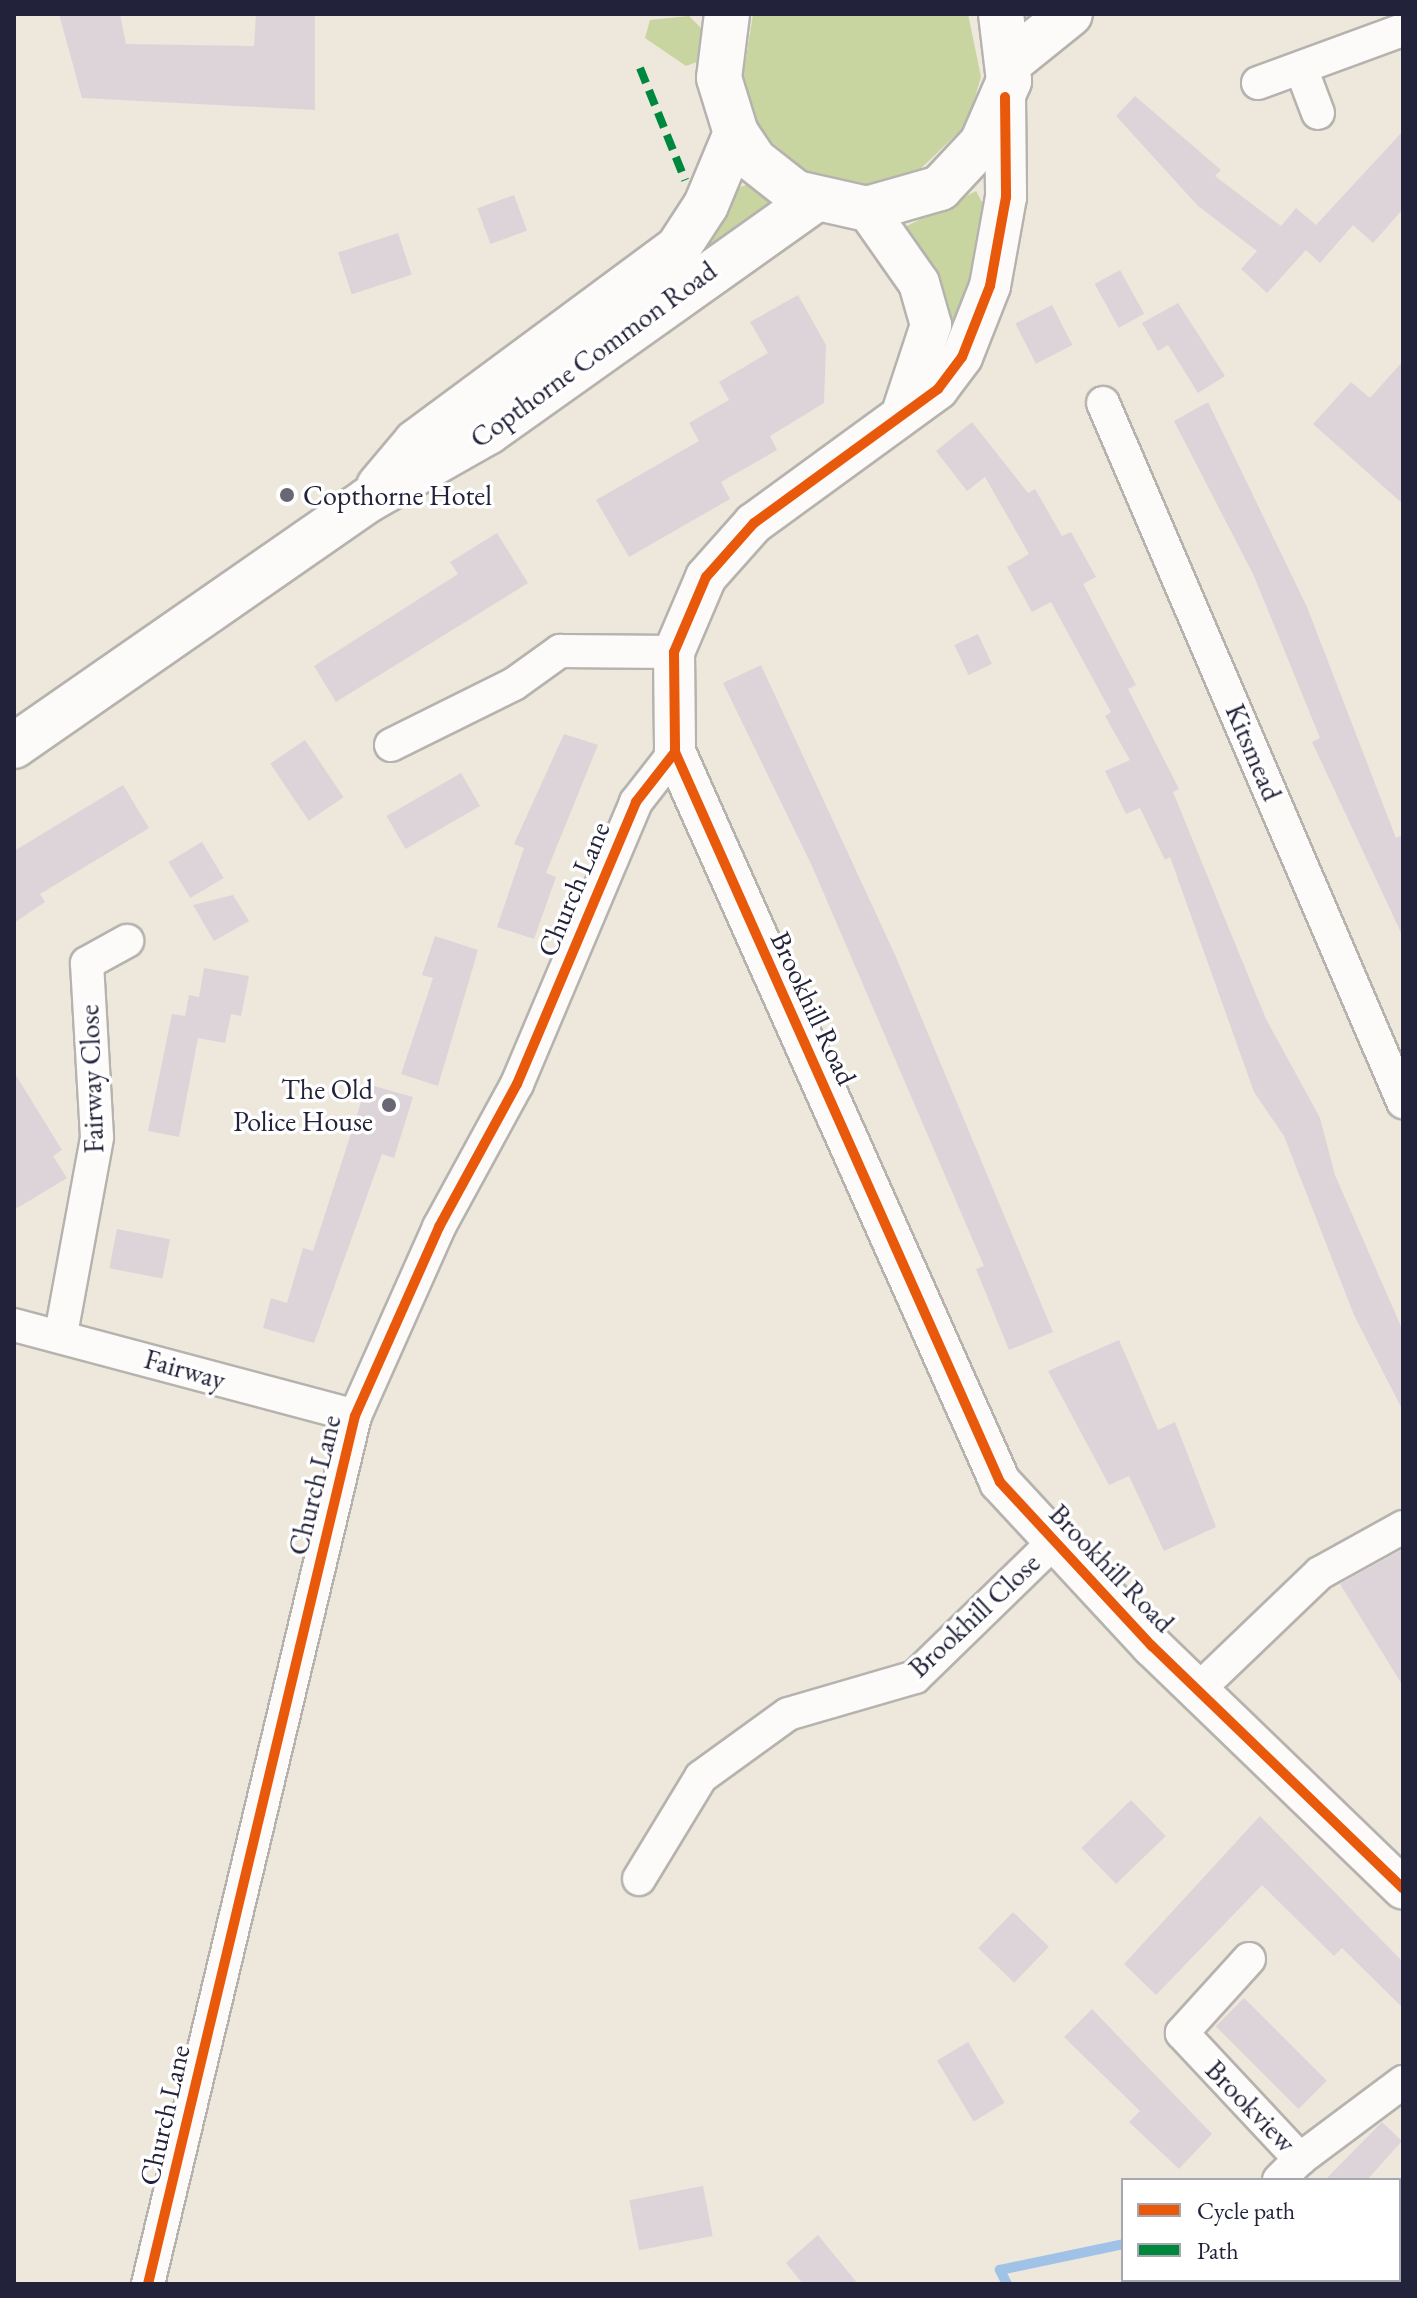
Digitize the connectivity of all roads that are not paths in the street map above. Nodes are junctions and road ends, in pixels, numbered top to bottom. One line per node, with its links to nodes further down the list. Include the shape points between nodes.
1 (727, 14): 9 (highway, via 719,78)
2 (1001, 14): 6 (highway)
3 (1070, 14): 6 (highway)
4 (1403, 30): 5 (street)
5 (1301, 68): 7 (street); 8 (street)
6 (1007, 80): 11 (highway, via 982,143 940,188); 13 (street, Brookhill Road, via 1006,197 979,323 938,389)
7 (1258, 83)
8 (1318, 113)
9 (736, 133): 10 (highway, via 781,184); 14 (highway, Copthorne Common Road, via 706,205 678,248 416,442)
10 (814, 200): 11 (highway); 14 (highway, Copthorne Common Road, via 488,432)
11 (867, 209): 13 (street, via 919,283 931,325)
12 (1103, 403): 20 (street, Kitsmead)
13 (903, 410): 15 (street, Brookhill Road, via 790,493 721,557 694,598)
14 (368, 500): 17 (highway, Copthorne Common Road)
15 (674, 652): 16 (street, via 560,651 438,737); 18 (street, Brookhill Road)
16 (391, 745)
17 (14, 746)
18 (675, 752): 23 (street, Church Lane, via 636,802 517,1084 439,1227); 25 (street, Brookhill Road, via 1000,1482)
19 (127, 941): 22 (street, Fairway Close, via 87,963 97,1137)
20 (1403, 1102)
21 (14, 1325): 22 (street, Fairway)
22 (61, 1334): 23 (street, Fairway)
23 (355, 1416): 32 (street, Church Lane)
24 (1403, 1527): 26 (street, via 1320,1573)
25 (1053, 1543): 26 (street, Brookhill Road); 27 (street, Brookhill Close, via 915,1677 788,1714 701,1777)
26 (1200, 1688): 28 (street, Brookhill Road)
27 (639, 1879)
28 (1403, 1888)
29 (1249, 1959): 31 (street, Brookview, via 1182,2033)
30 (1403, 2082): 31 (street, Brookview)
31 (1290, 2169)
32 (148, 2284)

